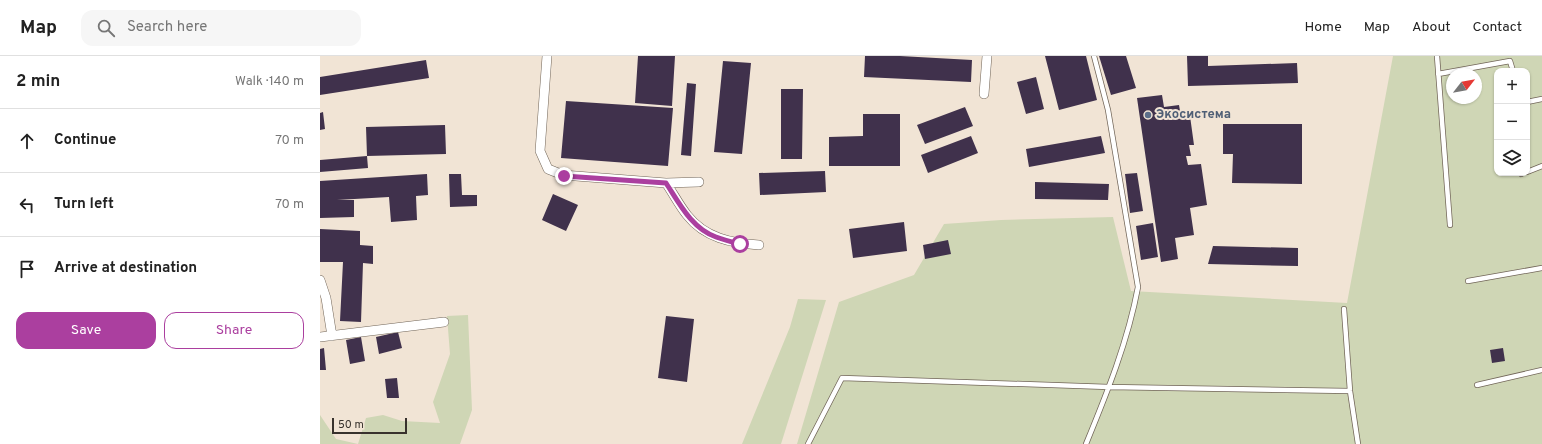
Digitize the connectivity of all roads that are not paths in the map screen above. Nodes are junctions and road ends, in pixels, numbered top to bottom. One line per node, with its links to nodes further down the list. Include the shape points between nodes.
1 (547, 56): 13 (street, via 540,152 548,169 564,176)
2 (987, 56): 7 (street)
3 (1094, 56): 25 (lane, via 1108,110 1138,287 1132,316)
4 (1437, 56): 6 (lane)
5 (1512, 68): 6 (lane, via 1510,60)
6 (1438, 74): 14 (lane)
7 (984, 94)
8 (1542, 99): 9 (lane)
9 (1530, 101)
10 (1542, 166): 11 (lane)
11 (1530, 171)
12 (698, 182): 13 (street)
13 (666, 183): 15 (street, via 686,214 704,232 740,244)
14 (1450, 225)
15 (759, 245)
16 (1542, 268): 18 (lane)
17 (320, 280): 21 (street, via 326,298)
18 (1468, 281)
19 (1344, 309): 26 (lane)
20 (444, 322): 21 (street)
21 (332, 336): 22 (street)
22 (320, 338)
23 (1542, 370): 24 (lane)
24 (1477, 385)
25 (1109, 387): 26 (lane); 27 (lane, via 842,378); 28 (lane)
26 (1350, 391): 29 (lane)
27 (808, 444)
28 (1086, 444)
29 (1358, 444)

